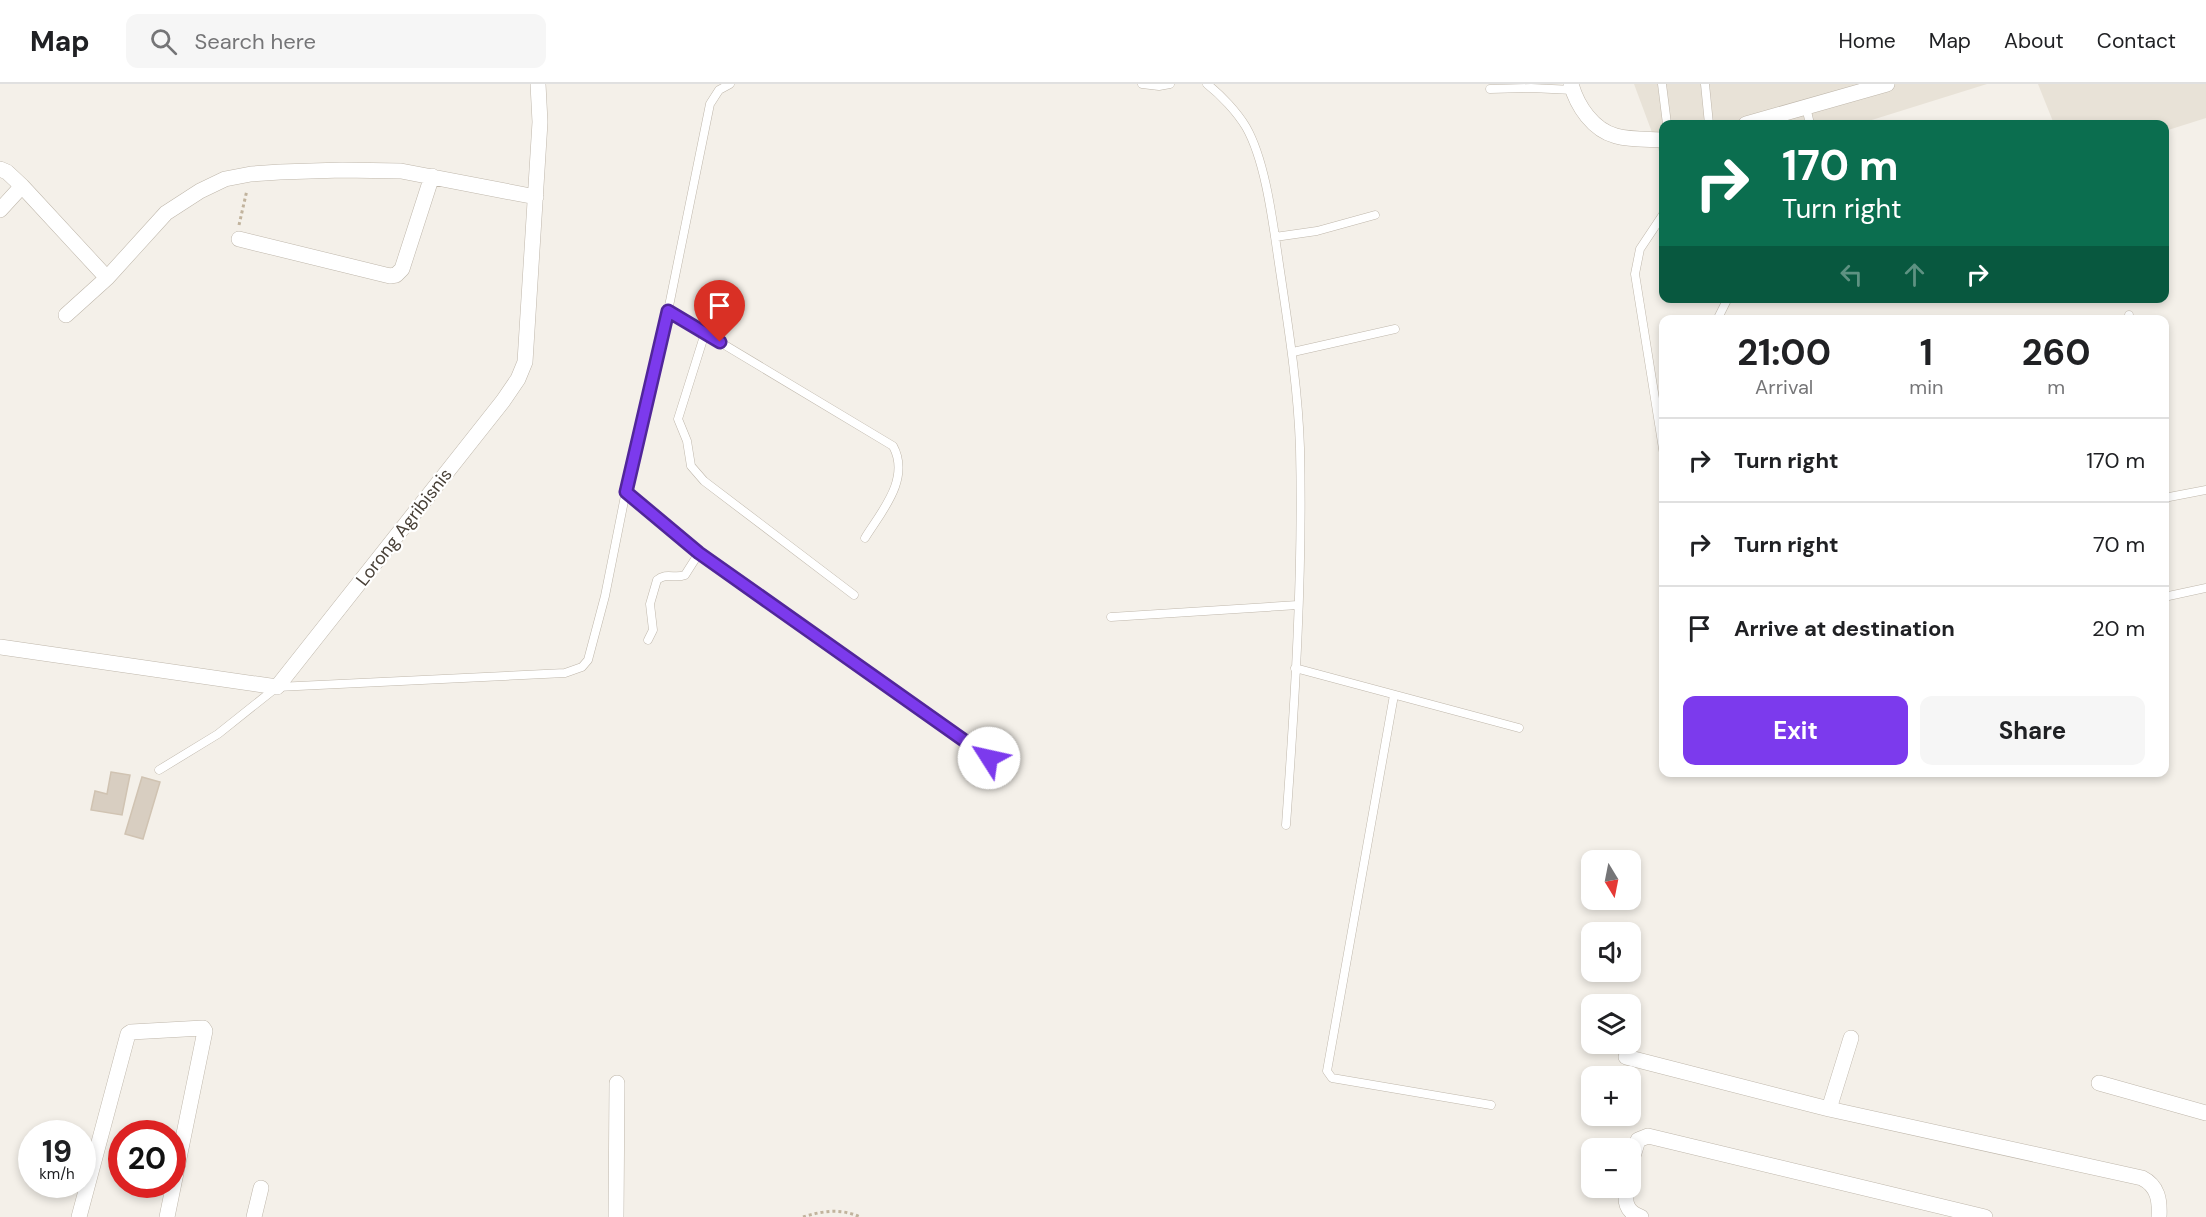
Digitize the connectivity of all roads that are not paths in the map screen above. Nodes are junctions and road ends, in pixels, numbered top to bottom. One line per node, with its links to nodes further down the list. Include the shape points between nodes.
1 (538, 84): 20 (street, Lorong Agribisnis)
2 (730, 84): 27 (lane, via 719,90 710,105)
3 (1142, 84): 4 (lane)
4 (1170, 84)
5 (1207, 84): 24 (lane, via 1246,127 1262,167)
6 (1662, 84): 12 (lane)
7 (1704, 84): 13 (lane)
8 (1887, 84): 11 (street)
9 (1572, 87): 10 (lane); 16 (street, via 1587,116 1614,136)
10 (1490, 89)
11 (1806, 107): 14 (street); 15 (lane)
12 (1666, 120)
13 (1708, 120)
14 (1760, 120)
15 (1809, 120)
16 (1659, 140)
17 (0, 169): 19 (street)
18 (432, 176): 20 (street); 25 (street, via 402,269 396,275); 26 (street, via 342,170 225,178 166,213)
19 (22, 186): 21 (street); 26 (street)
20 (536, 197): 46 (street, Lorong Agribisnis, via 525,362 518,379)
21 (0, 210)
22 (1374, 215): 24 (lane, via 1317,231)
23 (1659, 220): 32 (lane, via 1640,249 1635,274)
24 (1275, 237): 31 (lane)
25 (239, 239)
26 (107, 278): 28 (street)
27 (668, 311): 30 (lane); 34 (lane)
28 (66, 315)
29 (1395, 328): 31 (lane)
30 (705, 333): 36 (lane, via 893,446 898,459 896,487); 39 (lane, via 678,419 691,466 704,481)
31 (1293, 352): 41 (lane, via 1300,447)
32 (1659, 424)
33 (2206, 490): 35 (lane)
34 (626, 492): 37 (lane); 46 (lane, via 605,596 588,660 582,667 565,673)
35 (2169, 497)
36 (864, 538)
37 (699, 553): 43 (lane, via 685,575 657,580 650,604 653,630); 49 (lane)
38 (2206, 588): 40 (lane)
39 (854, 595)
40 (2169, 596)
41 (1298, 605): 42 (lane); 45 (lane)
42 (1111, 617)
43 (648, 640)
44 (0, 647): 46 (street)
45 (1295, 668): 47 (lane); 51 (lane)
46 (277, 687): 50 (lane, via 218,734)
47 (1394, 695): 48 (lane); 56 (lane, via 1327,1071 1332,1078)
48 (1519, 728)
49 (989, 758)
50 (159, 770)
51 (1286, 825)
52 (1851, 1038): 57 (street)
53 (1626, 1057): 57 (street)
54 (617, 1083): 66 (street)
55 (2099, 1083): 58 (street)
56 (1491, 1105)
57 (1829, 1109): 69 (street, via 2142,1178 2151,1182 2157,1193)
58 (2206, 1113)
59 (1641, 1139): 62 (street, via 1648,1136)
60 (261, 1188): 65 (street)
61 (1626, 1198): 67 (street, via 1629,1211)
62 (1925, 1210): 68 (street)
63 (79, 1217): 64 (street, via 128,1034 204,1028)
64 (167, 1217)
65 (254, 1217)
66 (616, 1217)
67 (1641, 1217)
68 (1985, 1217)
69 (2158, 1217)

